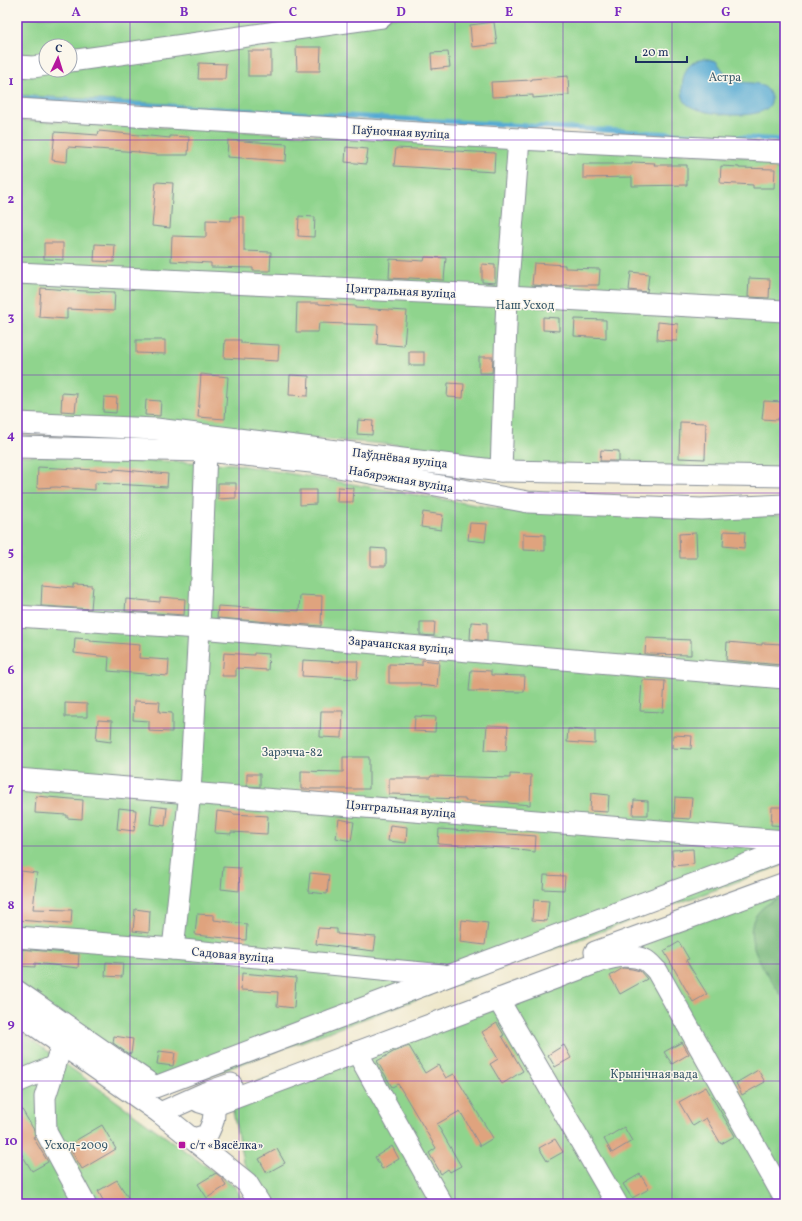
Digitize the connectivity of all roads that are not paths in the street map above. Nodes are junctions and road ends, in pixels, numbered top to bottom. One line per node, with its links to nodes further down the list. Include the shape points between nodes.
1 (382, 17): 2 (street)
2 (78, 60)
3 (17, 66): 4 (street)
4 (38, 66)
5 (17, 109): 6 (street, Паўночная вуліца)
6 (519, 139): 7 (street, Паўночная вуліца); 9 (street)
7 (785, 152)
8 (17, 273): 9 (street, Цэнтральная вуліца)
9 (507, 296): 10 (street, Цэнтральная вуліца); 14 (street)
10 (785, 311)
11 (17, 423): 14 (street, Паўднёвая вуліца, via 156,429)
12 (17, 447): 13 (street, Набярэжная вуліца)
13 (206, 451): 16 (street, Набярэжная вуліца, via 311,462 528,502 701,509); 18 (street)
14 (501, 471): 15 (street, Паўднёвая вуліца)
15 (785, 476)
16 (785, 505)
17 (17, 616): 18 (street, Зарачанская вуліца)
18 (199, 628): 19 (street, Зарачанская вуліца); 21 (street)
19 (785, 678)
20 (17, 779): 21 (street, Цэнтральная вуліца)
21 (190, 792): 22 (street, Цэнтральная вуліца); 26 (street)
22 (785, 841)
23 (785, 850): 27 (street)
24 (785, 883): 35 (street, via 205,1093)
25 (17, 937): 26 (street, Садовая вуліца)
26 (173, 950): 27 (street, Садовая вуліца)
27 (448, 976): 28 (street, via 155,1087)
28 (17, 991)
29 (498, 999): 32 (street); 39 (street, via 618,956 645,960 657,970); 43 (street)
30 (17, 1013): 31 (street)
31 (62, 1044): 33 (street); 37 (street)
32 (357, 1052): 36 (street); 42 (street)
33 (55, 1066): 34 (street); 40 (street, via 45,1097 46,1132)
34 (17, 1082)
35 (187, 1102): 36 (street, via 202,1102); 37 (street)
36 (213, 1106): 38 (street, via 215,1114 207,1135)
37 (160, 1113): 38 (street)
38 (193, 1139): 41 (street, via 248,1183)
39 (785, 1199)
40 (85, 1204)
41 (260, 1204)
42 (442, 1204)
43 (617, 1204)

